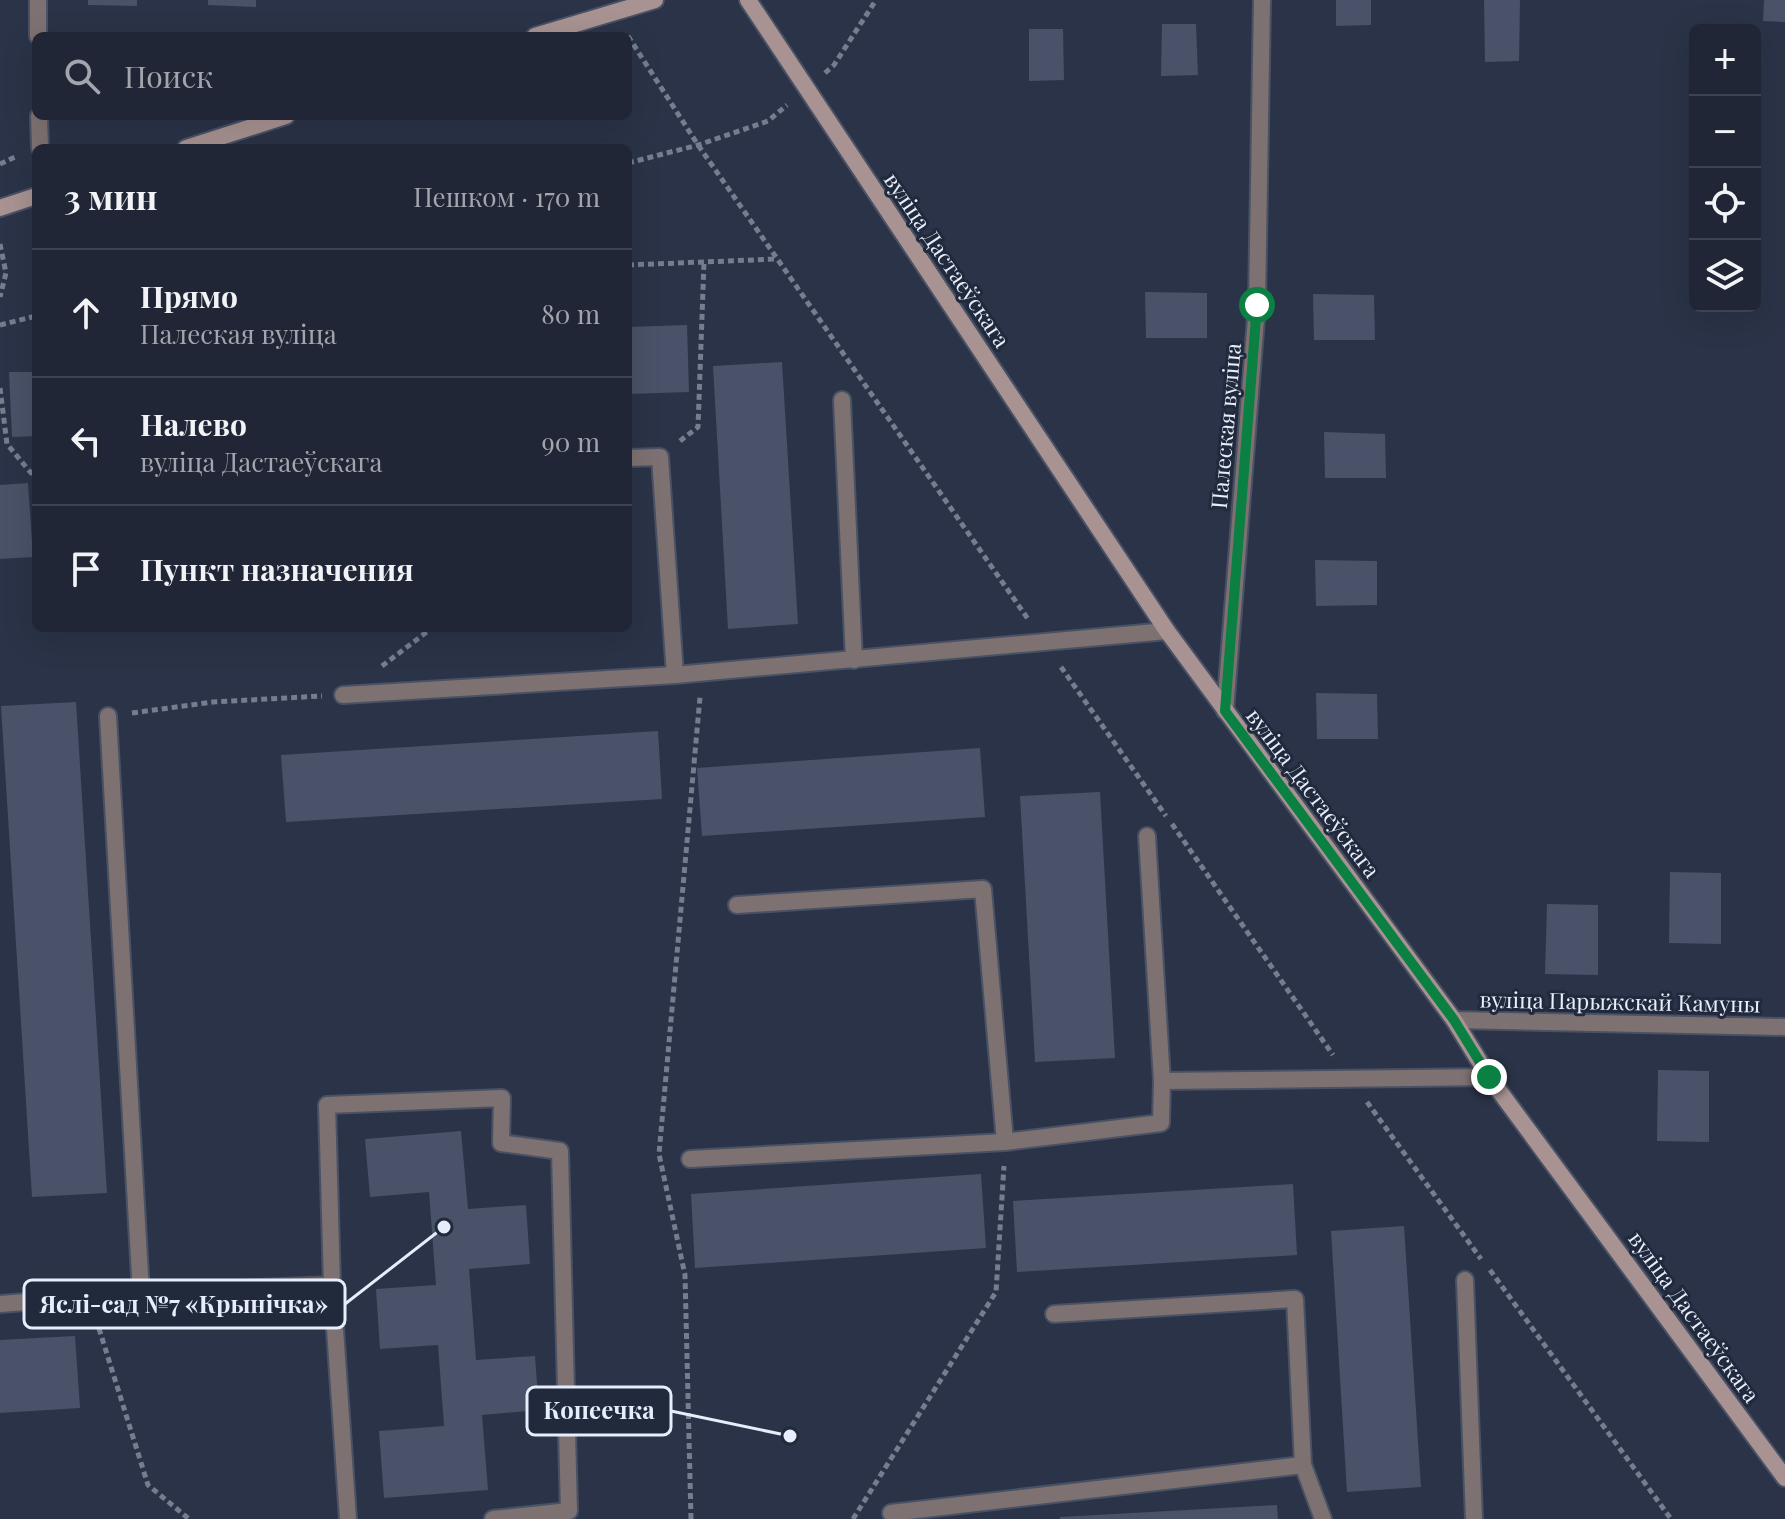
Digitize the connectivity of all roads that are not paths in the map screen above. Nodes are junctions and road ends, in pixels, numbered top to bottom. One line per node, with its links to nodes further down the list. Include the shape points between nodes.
1 (38, 0): 6 (street)
2 (655, 0): 5 (street)
3 (748, 0): 16 (street, вуліца Дастаеўскага)
4 (1262, 0): 20 (street, Палеская вуліца, via 1257,305)
5 (632, 3): 7 (street)
6 (38, 32)
7 (547, 32)
8 (39, 120): 10 (street)
9 (274, 120): 11 (street)
10 (40, 144)
11 (198, 144)
12 (32, 197): 13 (street)
13 (0, 208)
14 (842, 400): 17 (street)
15 (632, 458): 18 (street, via 660,457)
16 (1167, 631): 17 (street); 20 (street, вуліца Дастаеўскага)
17 (854, 660): 18 (street)
18 (675, 675): 19 (street)
19 (343, 695)
20 (1225, 711): 24 (street, вуліца Дастаеўскага)
21 (108, 716): 32 (street)
22 (1147, 836): 27 (street)
23 (737, 905): 28 (street, via 983,889)
24 (1454, 1020): 25 (street, вуліца Парыжскай Камуны); 26 (street, вуліца Дастаеўскага)
25 (1785, 1027)
26 (1489, 1077): 27 (street); 36 (street, вуліца Дастаеўскага)
27 (1162, 1081): 28 (street, via 1161,1123)
28 (1005, 1142): 29 (street)
29 (690, 1159)
30 (1465, 1280): 41 (street)
31 (332, 1285): 32 (street); 38 (street); 39 (street, via 327,1105 502,1098 501,1143 560,1151 569,1511)
32 (141, 1293): 33 (street)
33 (0, 1304)
34 (1054, 1314): 35 (street, via 1295,1299)
35 (1303, 1465): 37 (street); 40 (street)
36 (1785, 1478)
37 (891, 1513)
38 (348, 1519)
39 (493, 1519)
40 (1323, 1519)
41 (1474, 1519)

